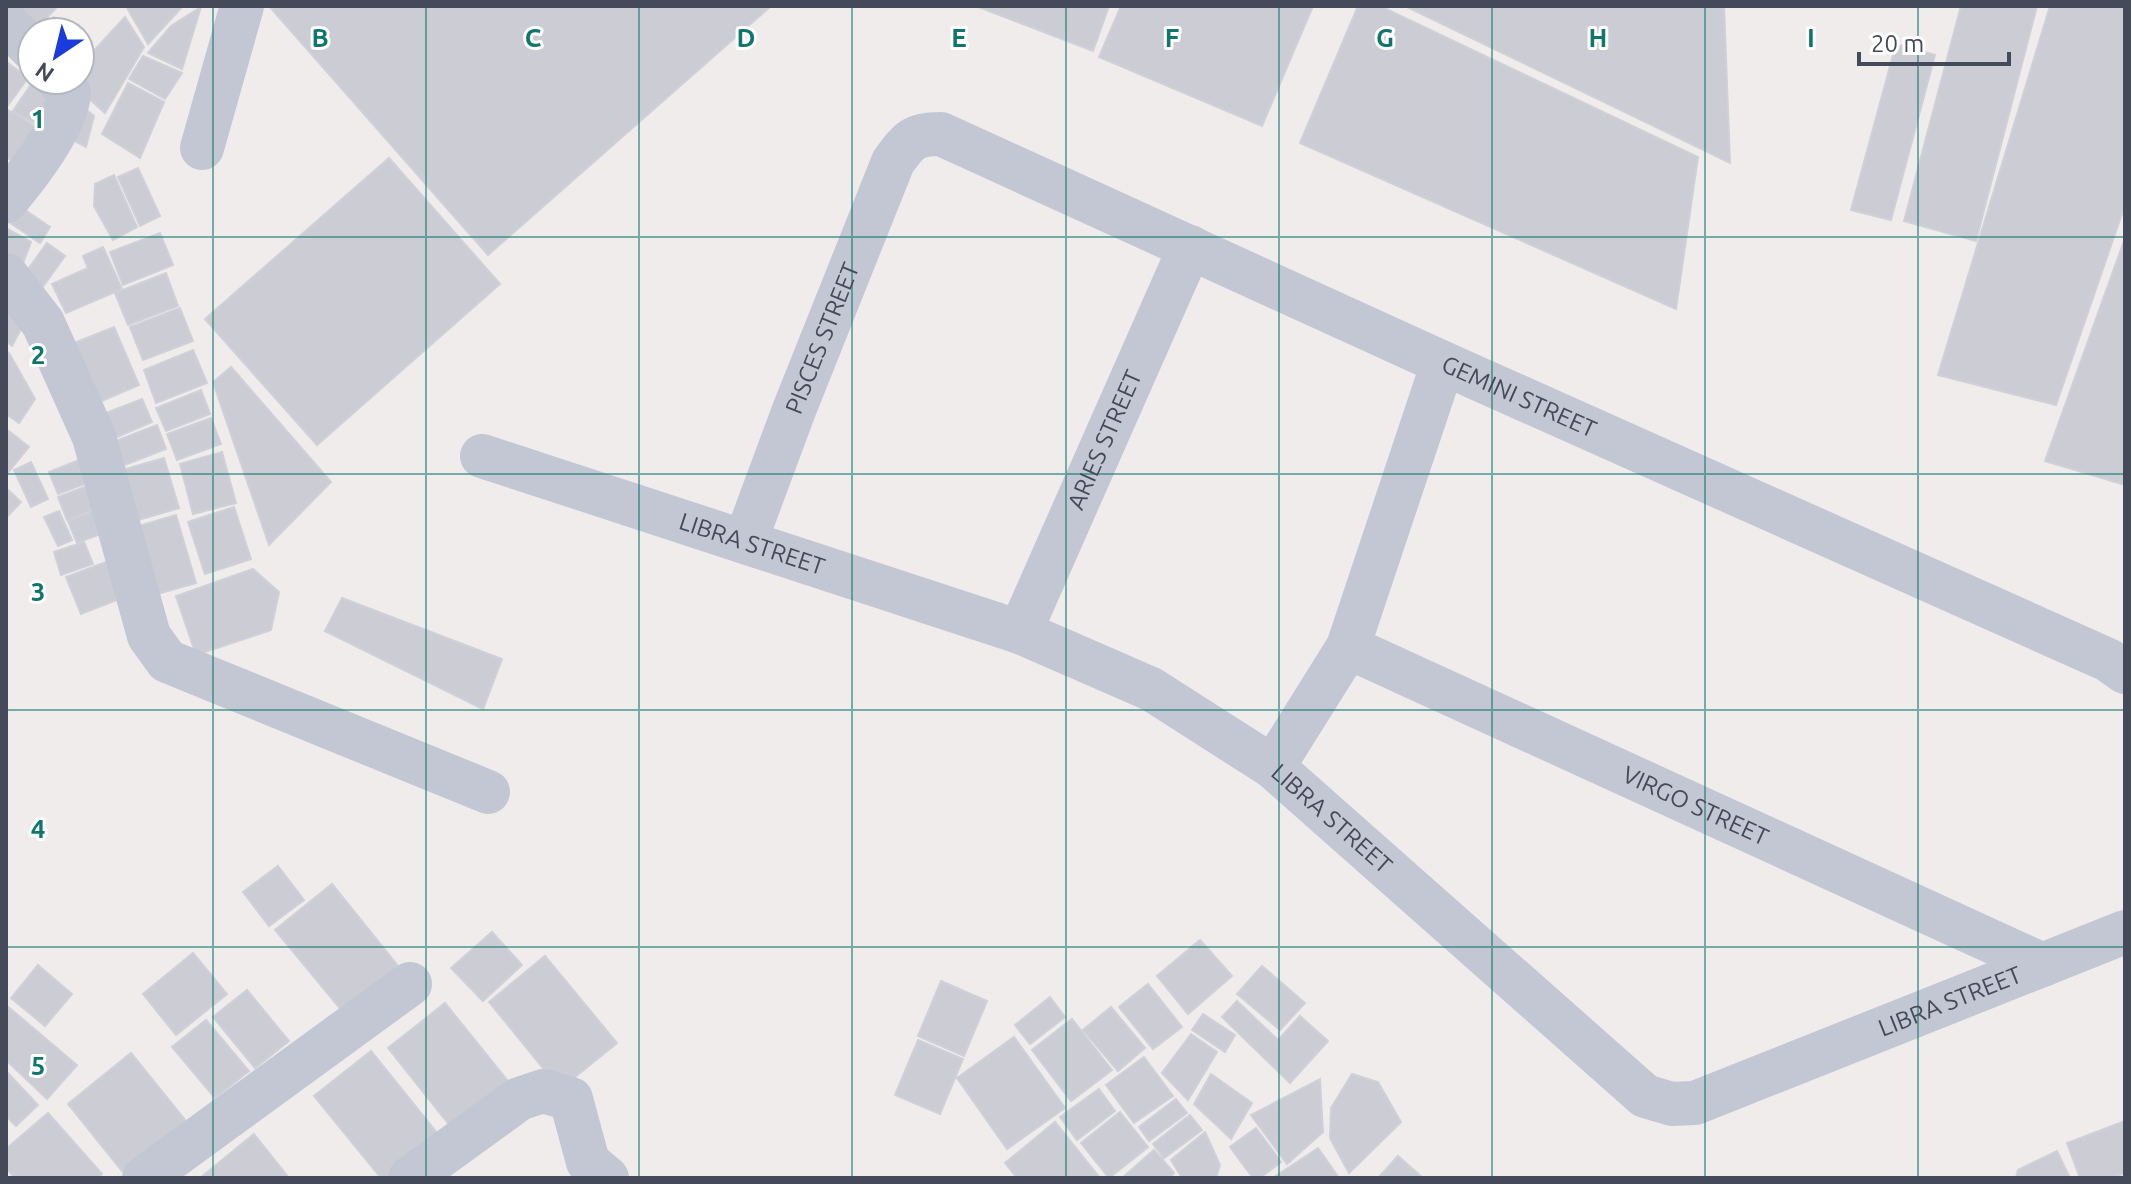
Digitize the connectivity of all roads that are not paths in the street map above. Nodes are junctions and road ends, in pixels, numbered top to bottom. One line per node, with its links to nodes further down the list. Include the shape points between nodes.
1 (242, 6): 4 (street)
2 (69, 96): 5 (street, via 62,119)
3 (910, 139): 6 (street, GEMINI STREET, via 941,134); 10 (street, PISCES STREET, via 893,162)
4 (202, 148)
5 (11, 185)
6 (1190, 247): 8 (street, GEMINI STREET); 11 (street, ARIES STREET)
7 (6, 275): 15 (street, via 43,323 94,437 149,636 167,661)
8 (1443, 363): 12 (street); 13 (street, GEMINI STREET)
9 (482, 456): 10 (street, LIBRA STREET)
10 (745, 542): 11 (street, LIBRA STREET)
11 (1020, 632): 14 (street, LIBRA STREET, via 1151,689)
12 (1348, 647): 14 (street); 17 (street, VIRGO STREET)
13 (2125, 672)
14 (1273, 767): 17 (street, LIBRA STREET, via 1645,1096 1672,1104 1695,1103)
15 (488, 792)
16 (2125, 932): 17 (street, LIBRA STREET)
17 (2043, 965)
18 (410, 984): 19 (street)
19 (144, 1178)
20 (410, 1178): 21 (street, via 519,1099 543,1091 571,1099 588,1162)
21 (607, 1178)

